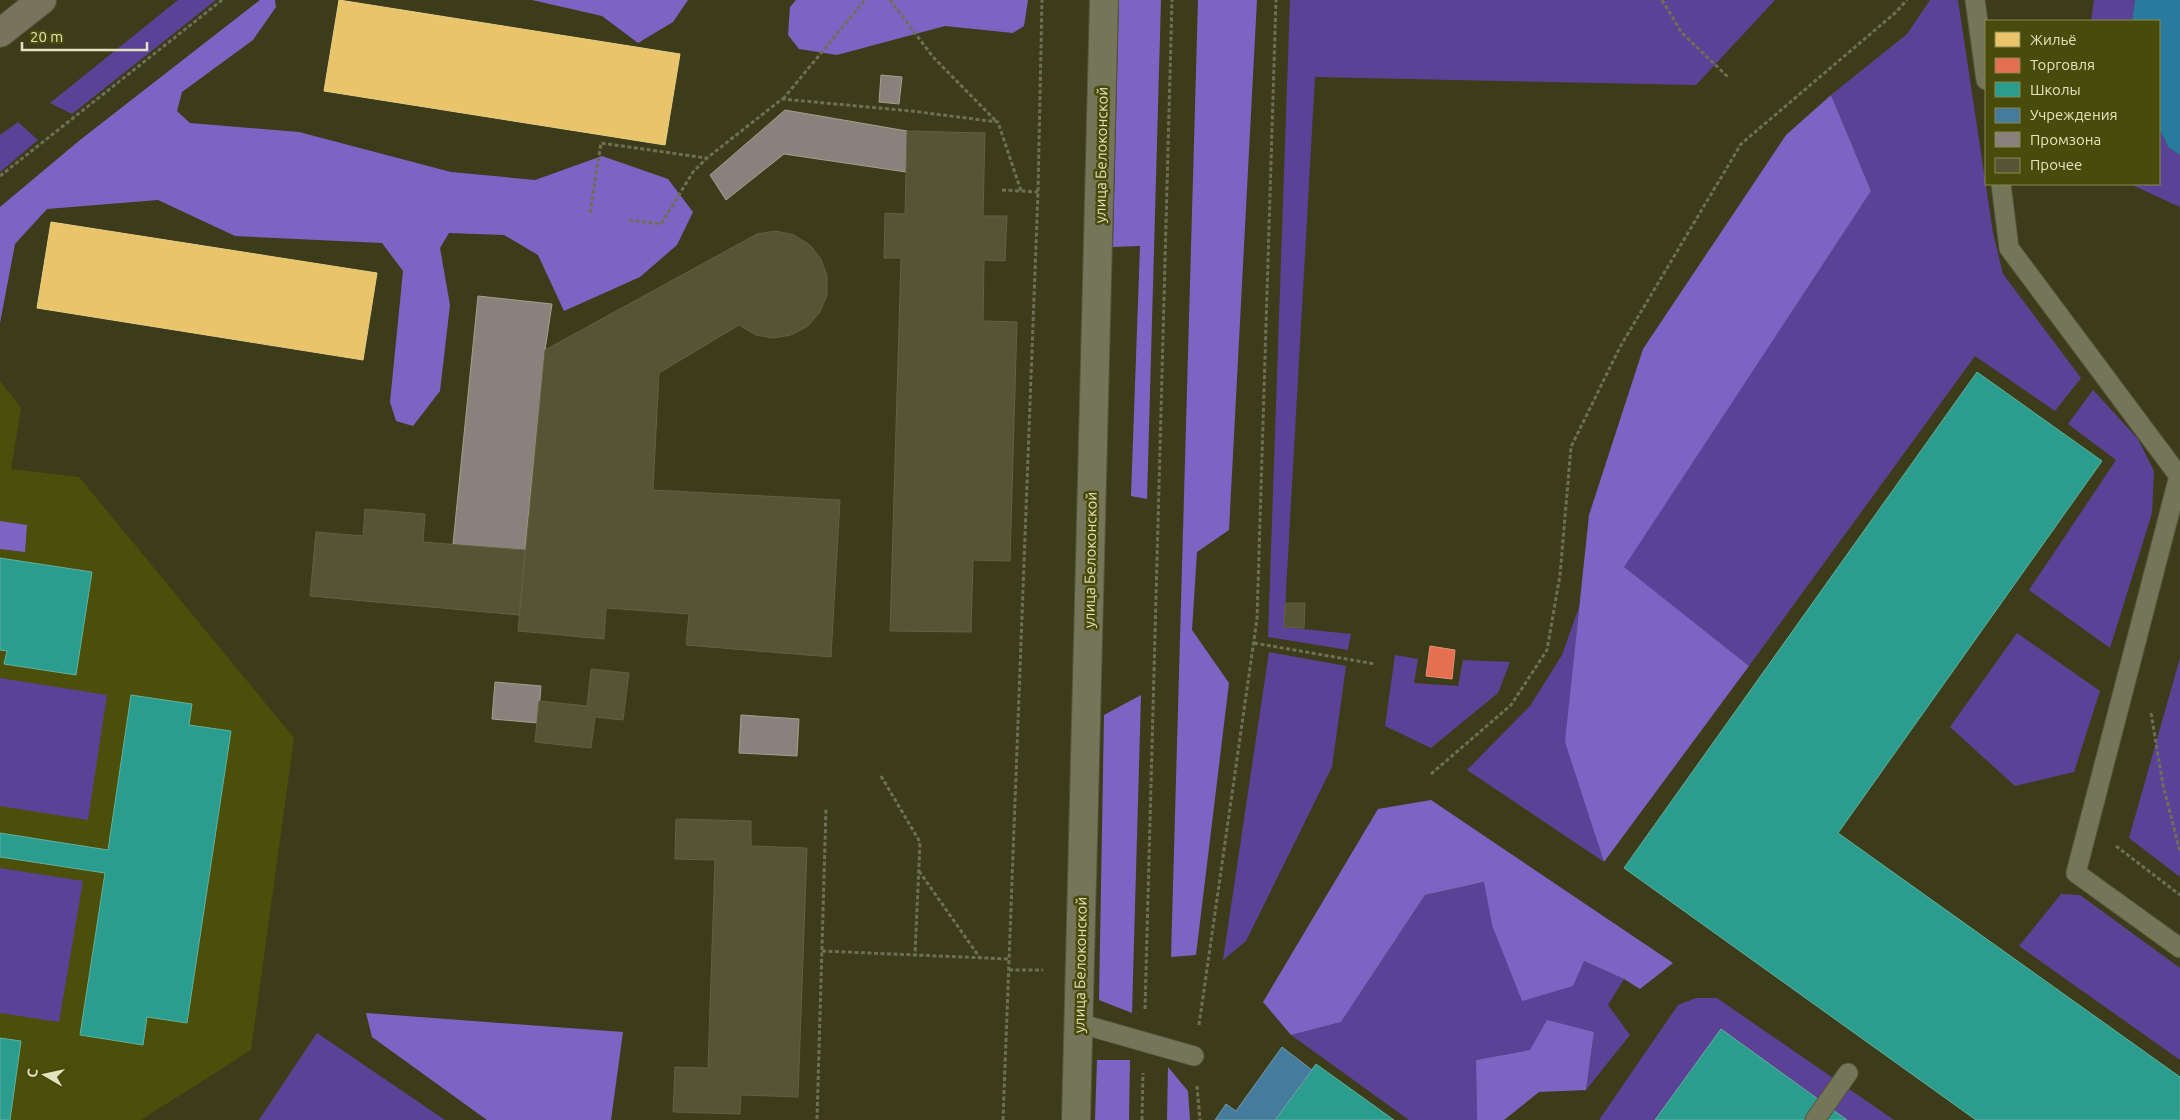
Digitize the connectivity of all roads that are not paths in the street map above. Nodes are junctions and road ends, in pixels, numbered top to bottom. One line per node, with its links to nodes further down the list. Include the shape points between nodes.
1 (42, 0): 4 (main road)
2 (1104, 0): 8 (street, улица Белоконской)
3 (1975, 0): 5 (lane)
4 (0, 33)
5 (1985, 73)
6 (2000, 185): 7 (lane, via 2009,248 2179,476 2076,874)
7 (2180, 948)
8 (1078, 1024): 9 (lane); 11 (street, улица Белоконской)
9 (1194, 1056)
10 (1848, 1072): 12 (lane)
11 (1076, 1120)
12 (1815, 1120)

